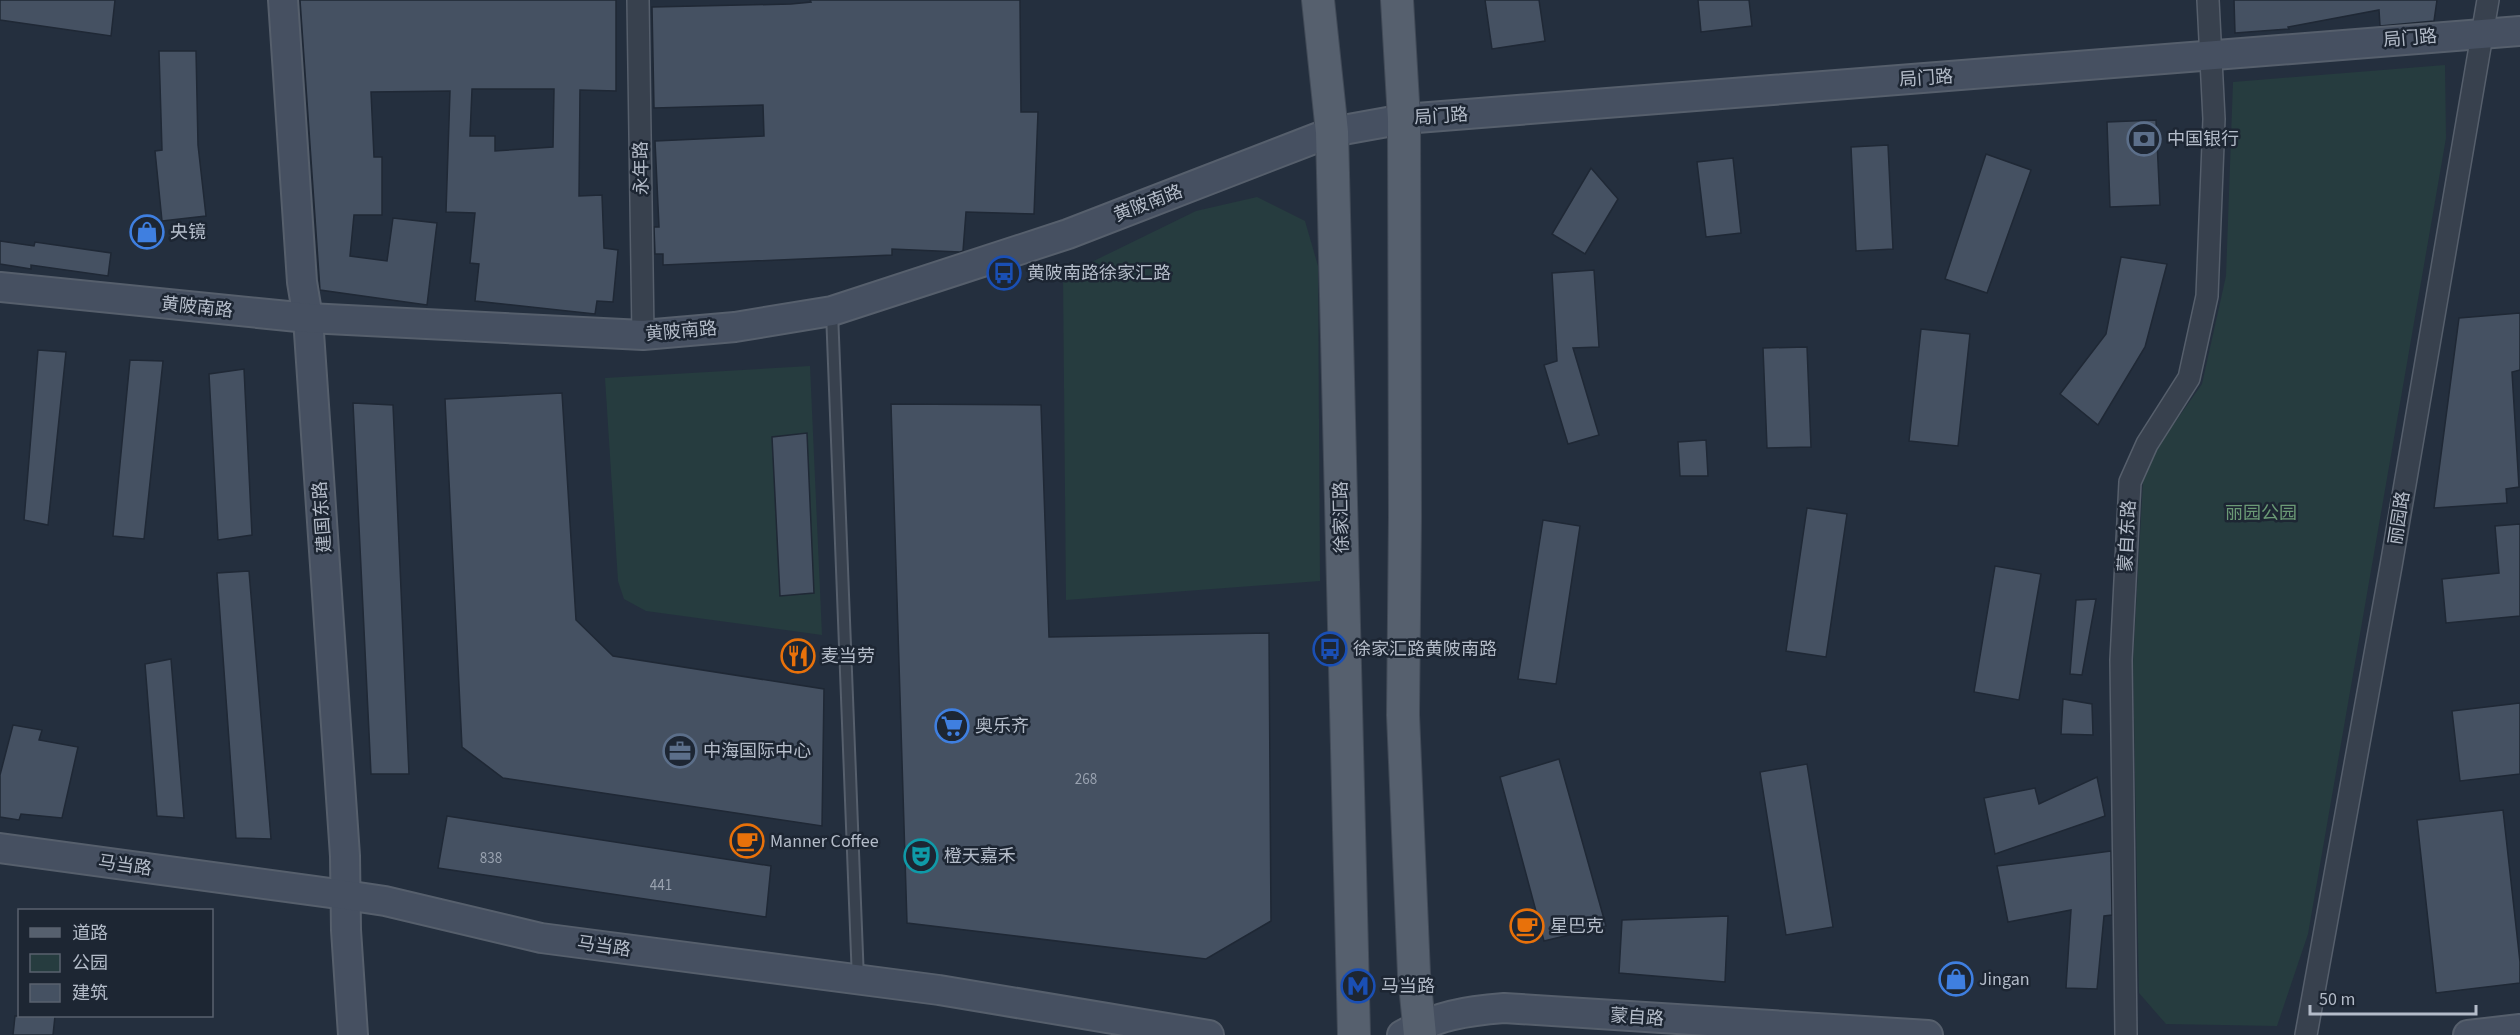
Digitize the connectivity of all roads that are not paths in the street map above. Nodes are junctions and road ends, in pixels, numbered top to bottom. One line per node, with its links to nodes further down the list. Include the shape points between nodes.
1 (283, 0): 14 (street, 建国东路, via 302,282)
2 (638, 0): 15 (street, 永年路)
3 (1318, 0): 11 (main road, 徐家汇路)
4 (1397, 0): 10 (main road)
5 (2208, 0): 9 (street, 蒙自东路)
6 (2488, 0): 8 (street, 丽园路)
7 (2520, 31): 8 (street, 局门路)
8 (2482, 32): 9 (street, 局门路); 26 (street, 丽园路)
9 (2211, 56): 10 (street, 局门路); 25 (street, 蒙自东路, via 2214,119 2207,296 2189,378 2147,444 2130,482 2121,660)
10 (1404, 119): 11 (street, 局门路); 20 (main road, via 1403,715)
11 (1332, 132): 13 (street, 黄陂南路, via 1068,234); 23 (main road, 徐家汇路)
12 (0, 287): 14 (street, 黄陂南路)
13 (832, 311): 15 (street, 黄陂南路, via 735,327); 18 (lane)
14 (308, 318): 15 (street, 黄陂南路); 17 (street, 建国东路)
15 (643, 335)
16 (0, 848): 17 (street, 马当路)
17 (345, 895): 18 (street, 马当路, via 541,938); 21 (street, 建国东路)
18 (858, 980): 22 (street, 马当路)
19 (2520, 1029): 27 (street)
20 (1414, 1032): 24 (street, 蒙自路, via 1464,1011 1504,1008)
21 (352, 1035)
22 (1209, 1035)
23 (1354, 1035)
24 (1928, 1035)
25 (2126, 1035)
26 (2307, 1035)
27 (2468, 1035)

